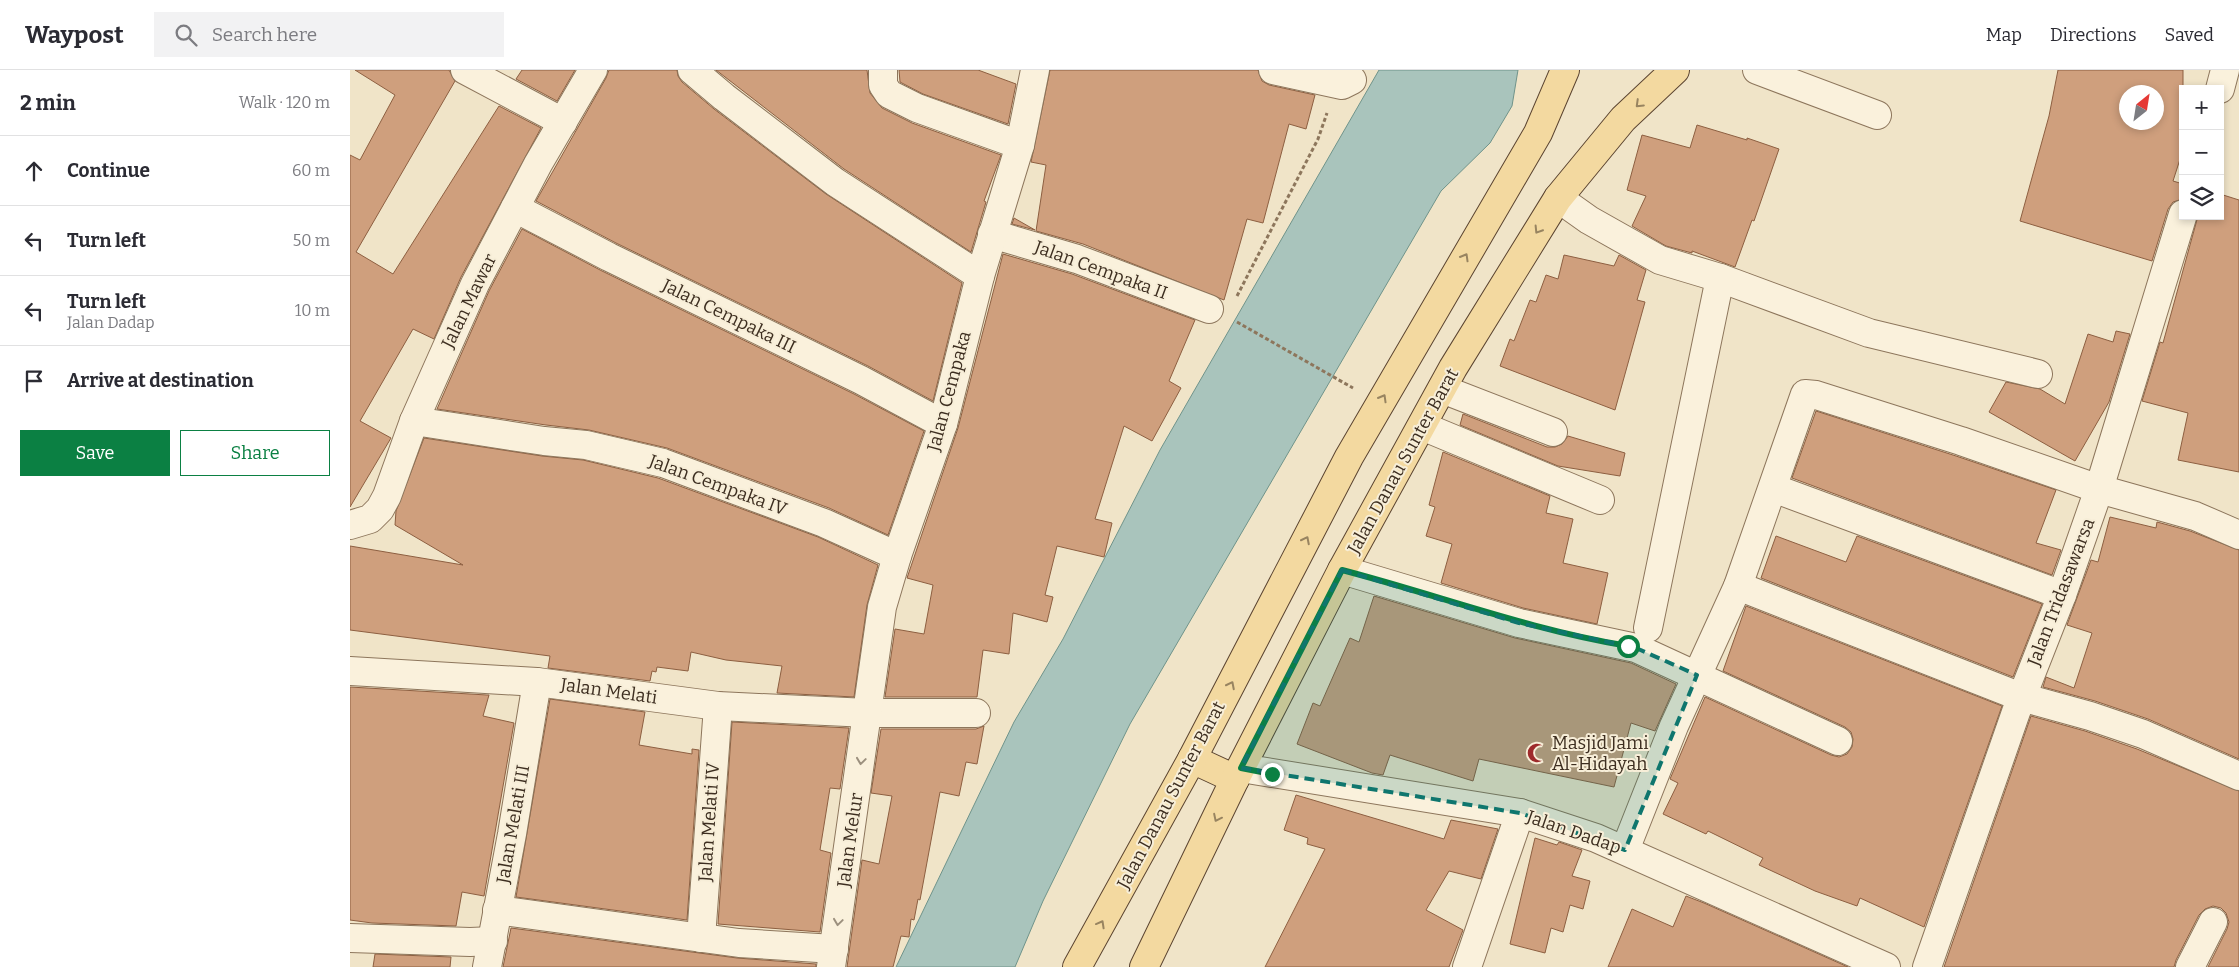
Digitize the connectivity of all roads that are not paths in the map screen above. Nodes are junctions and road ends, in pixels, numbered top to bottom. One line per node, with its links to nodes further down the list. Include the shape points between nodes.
1 (464, 70): 14 (street)
2 (592, 70): 14 (street, Jalan Mawar)
3 (692, 70): 20 (street, via 835,182)
4 (883, 70): 15 (street, via 883,85 889,94 917,108)
5 (1035, 70): 15 (street, Jalan Cempaka)
6 (1273, 70): 11 (street)
7 (1566, 70): 47 (main road, Jalan Danau Sunter Barat, one-way to 7, via 1349,457 1538,133)
8 (1675, 70): 16 (main road, Jalan Danau Sunter Barat, one-way to 16, via 1623,119)
9 (1757, 70): 13 (street)
10 (2225, 70): 12 (street)
11 (1344, 82)
12 (2221, 85)
13 (1877, 116)
14 (563, 122): 17 (street, Jalan Mawar)
15 (1020, 145): 19 (street, Jalan Cempaka)
16 (1558, 198): 21 (street, via 1589,220 1660,260); 24 (main road, Jalan Danau Sunter Barat, one-way to 24)
17 (516, 208): 25 (street, Jalan Mawar, via 475,284); 26 (street, Jalan Cempaka III)
18 (2181, 220): 30 (street, Jalan Tridasawarsa)
19 (992, 234): 20 (street, Jalan Cempaka); 22 (street, Jalan Cempaka II, via 1077,259)
20 (980, 276): 26 (street, Jalan Cempaka)
21 (1720, 278): 23 (street, via 1869,333); 38 (street)
22 (1220, 314)
23 (2038, 374)
24 (1442, 388): 27 (main road, Jalan Danau Sunter Barat); 28 (street)
25 (414, 421): 32 (street, Jalan Mawar, via 380,508 370,519); 34 (street, Jalan Cempaka IV, via 586,446 663,463 824,523)
26 (943, 424): 34 (street, Jalan Cempaka)
27 (1422, 426): 31 (street); 35 (main road, Jalan Danau Sunter Barat)
28 (1553, 432)
29 (1773, 488): 30 (street, via 1801,401 1805,394 1811,393); 36 (street); 37 (street)
30 (2099, 489): 33 (street, via 2195,516); 37 (street, Jalan Tridasawarsa)
31 (1600, 500)
32 (350, 525)
33 (2239, 534)
34 (897, 556): 44 (street, Jalan Cempaka, via 882,607)
35 (1342, 570): 40 (street, via 1519,623 1636,648); 48 (main road, Jalan Danau Sunter Barat)
36 (1738, 586): 40 (street); 42 (street)
37 (2062, 595): 42 (street, Jalan Tridasawarsa)
38 (1648, 628)
39 (350, 672): 41 (street, Jalan Melati)
40 (1697, 675): 46 (street); 51 (street)
41 (537, 682): 43 (street, Jalan Melati); 52 (street, Jalan Melati III)
42 (2021, 697): 49 (street, via 2143,734); 63 (street, Jalan Tridasawarsa)
43 (718, 706): 44 (street, Jalan Melati); 55 (street, Jalan Melati IV)
44 (868, 713): 45 (street, Jalan Melati); 57 (street, Jalan Melur, one-way to 57)
45 (976, 713)
46 (1838, 741)
47 (1192, 759): 48 (main road); 59 (main road, Jalan Danau Sunter Barat, one-way to 47)
48 (1238, 774): 50 (street, Jalan Dadap); 60 (main road, Jalan Danau Sunter Barat, one-way to 60)
49 (2239, 776)
50 (1520, 813): 51 (street, Jalan Dadap); 61 (street)
51 (1625, 850): 62 (street, Jalan Dadap)
52 (497, 910): 55 (street); 56 (street, Jalan Melati III)
53 (2213, 922): 64 (street)
54 (350, 938): 56 (street)
55 (701, 938): 57 (street)
56 (493, 941): 58 (street, Jalan Melati III)
57 (832, 958)
58 (487, 967)
59 (1077, 967)
60 (1144, 967)
61 (1467, 967)
62 (1886, 967)
63 (1927, 967)
64 (2190, 967)

